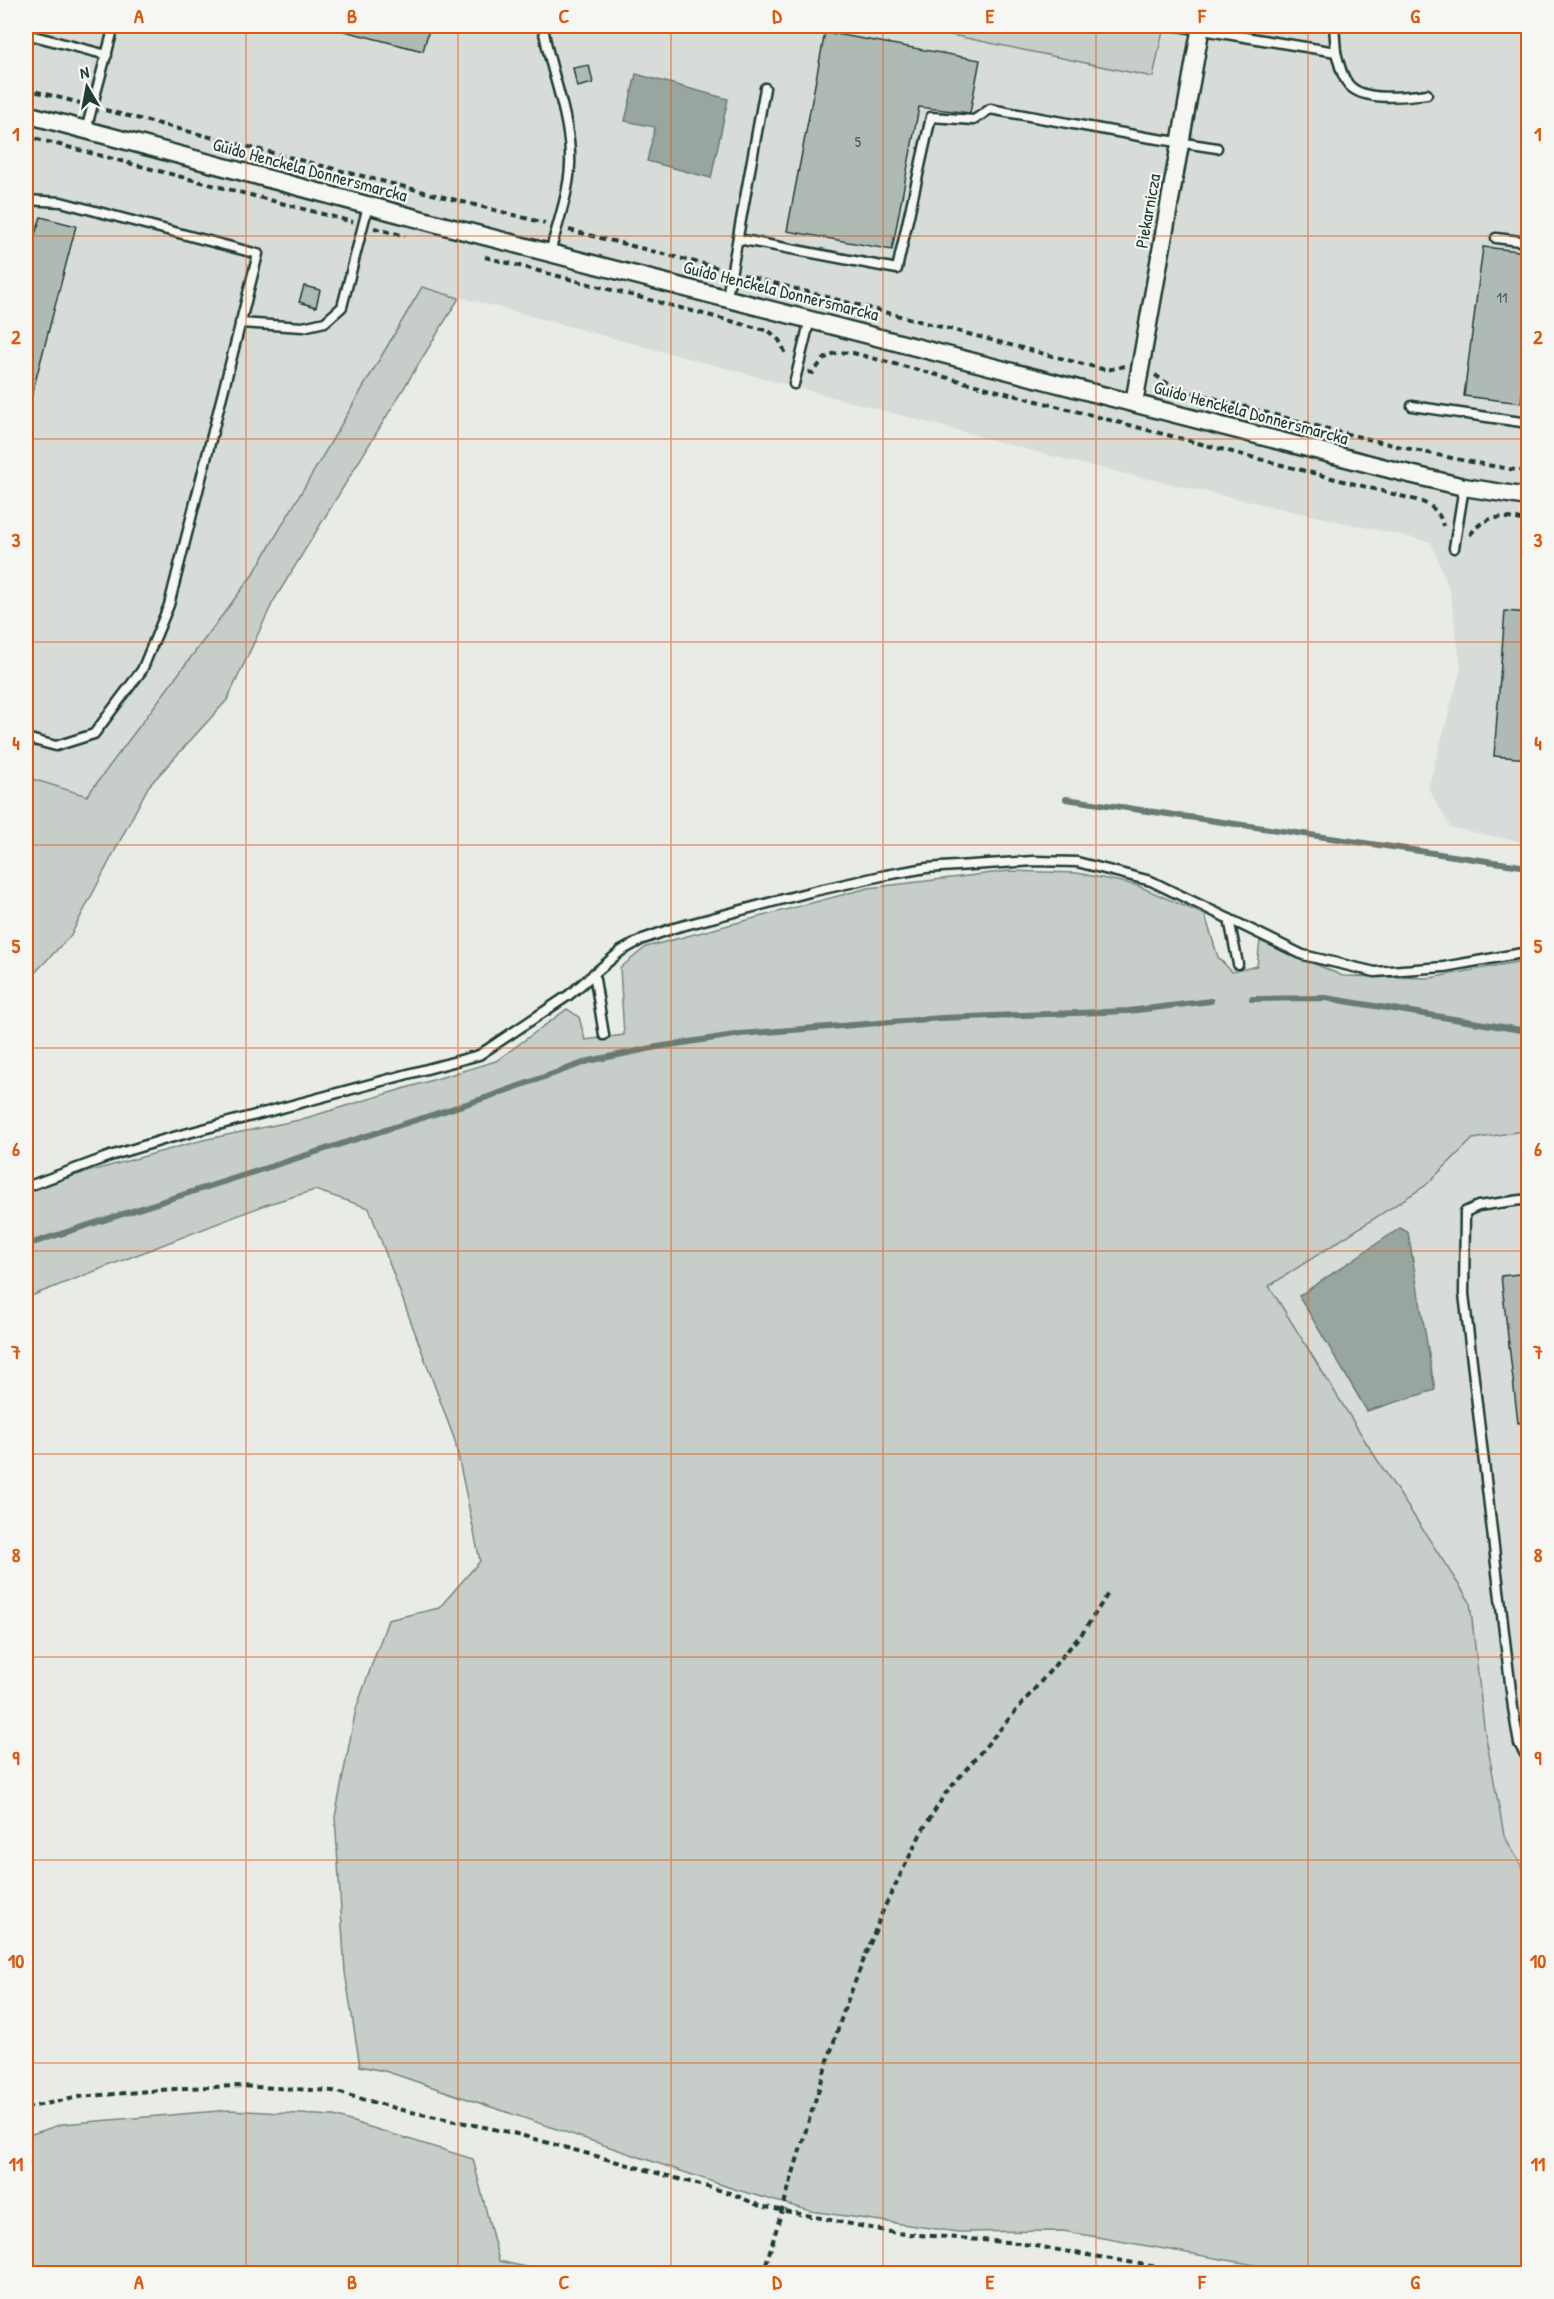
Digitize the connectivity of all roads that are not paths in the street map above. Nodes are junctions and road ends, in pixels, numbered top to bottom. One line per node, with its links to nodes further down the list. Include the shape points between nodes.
1 (114, 26): 8 (lane)
2 (543, 26): 20 (lane, via 570,151)
3 (1178, 26): 5 (lane)
4 (1334, 26): 7 (lane)
5 (1201, 27): 7 (lane); 13 (street, Piekarnicza)
6 (26, 34): 8 (lane)
7 (1336, 52): 10 (lane, via 1342,73 1352,88 1392,98)
8 (106, 55): 12 (lane)
9 (765, 88): 18 (lane)
10 (1427, 94)
11 (26, 114): 12 (street, Guido Henckela Donnersmarcka)
12 (86, 130): 16 (street, Guido Henckela Donnersmarcka)
13 (1180, 141): 14 (lane); 18 (lane, via 990,109 974,120 931,117 897,269); 25 (street, Piekarnicza)
14 (1217, 148)
15 (26, 200): 23 (lane, via 61,202 258,254)
16 (368, 206): 20 (street, Guido Henckela Donnersmarcka); 23 (lane, via 342,307 325,322 303,327)
17 (1496, 238): 19 (lane)
18 (738, 239): 21 (lane)
19 (1528, 242)
20 (550, 252): 21 (street, Guido Henckela Donnersmarcka)
21 (727, 297): 22 (street, Guido Henckela Donnersmarcka)
22 (810, 319): 24 (lane); 25 (street, Guido Henckela Donnersmarcka)
23 (240, 323): 31 (lane, via 169,605 142,670 94,734 56,746)
24 (794, 384)
25 (1134, 403): 28 (street, Guido Henckela Donnersmarcka)
26 (1413, 406): 27 (lane)
27 (1528, 423)
28 (1464, 487): 29 (street, Guido Henckela Donnersmarcka); 30 (lane)
29 (1528, 497)
30 (1454, 548)
31 (26, 738)
32 (1229, 919): 33 (lane, via 1303,955 1375,972 1444,967); 34 (lane); 35 (lane, via 1151,881 1077,862 926,868 810,892 674,928 621,951)
33 (1528, 952)
34 (1238, 964)
35 (594, 973): 36 (lane); 37 (lane, via 569,995 479,1055 166,1139)
36 (604, 1035)
37 (26, 1187)
38 (1528, 1199): 39 (lane, via 1478,1206 1465,1212 1464,1294 1513,1708 1519,1744)
39 (1528, 1759)

